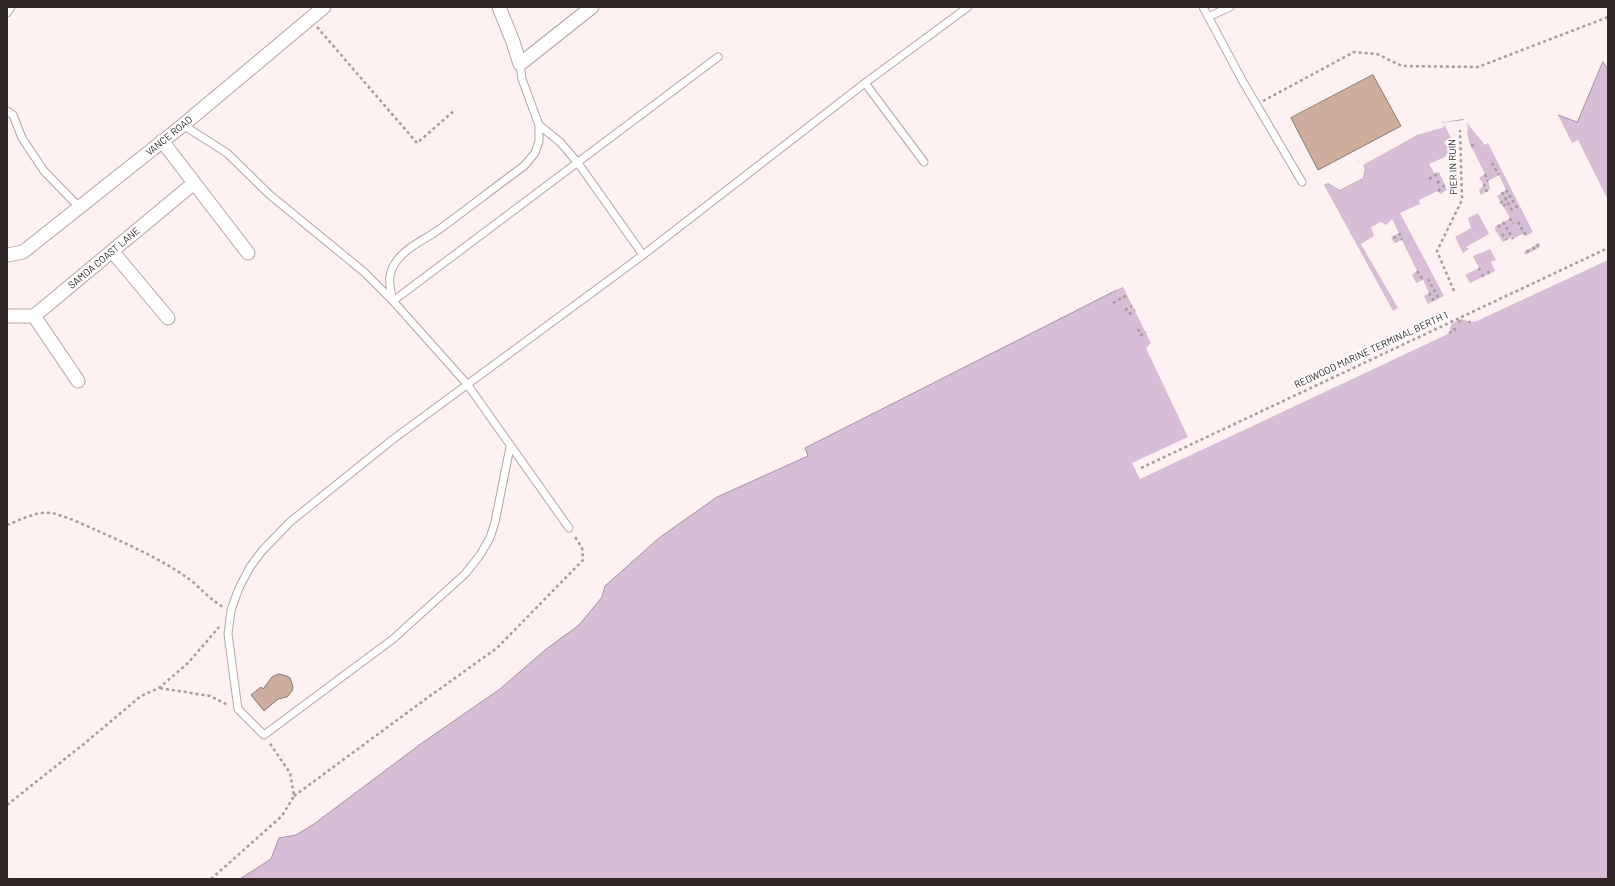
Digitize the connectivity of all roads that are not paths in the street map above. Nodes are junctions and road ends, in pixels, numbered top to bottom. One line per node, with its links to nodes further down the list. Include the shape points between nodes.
1 (11, 7): 8 (lane)
2 (324, 7): 14 (street, VANCE ROAD)
3 (499, 7): 11 (street)
4 (592, 7): 11 (street)
5 (968, 7): 12 (lane)
6 (1203, 7): 9 (lane)
7 (1230, 7): 9 (lane)
8 (7, 13)
9 (1208, 17): 19 (lane)
10 (718, 57): 18 (lane)
11 (520, 64): 15 (lane, via 522,79)
12 (865, 82): 17 (lane); 25 (lane)
13 (7, 111): 21 (lane, via 13,115 22,138 44,171)
14 (183, 125): 16 (street, VANCE ROAD); 26 (lane, via 227,153 270,195 364,272)
15 (539, 125): 18 (lane, via 560,142); 26 (lane, via 535,153 524,166 403,254 390,274)
16 (162, 141): 20 (street); 21 (street, VANCE ROAD)
17 (924, 162)
18 (578, 163): 25 (lane); 26 (lane)
19 (1302, 182)
20 (194, 183): 22 (street, SAMOA COAST LANE); 23 (street)
21 (79, 207): 24 (street, VANCE ROAD, via 23,252)
22 (112, 251): 28 (street, SAMOA COAST LANE); 29 (street)
23 (248, 253)
24 (7, 255)
25 (643, 255): 31 (lane)
26 (393, 301): 31 (lane)
27 (7, 316): 28 (street)
28 (34, 316): 30 (street)
29 (168, 318)
30 (78, 381)
31 (467, 384): 32 (lane); 32 (lane, via 290,522 250,567 231,610 228,634 238,709 264,735 393,639 465,574 480,556 490,538)
32 (510, 447): 33 (lane)
33 (569, 528)

